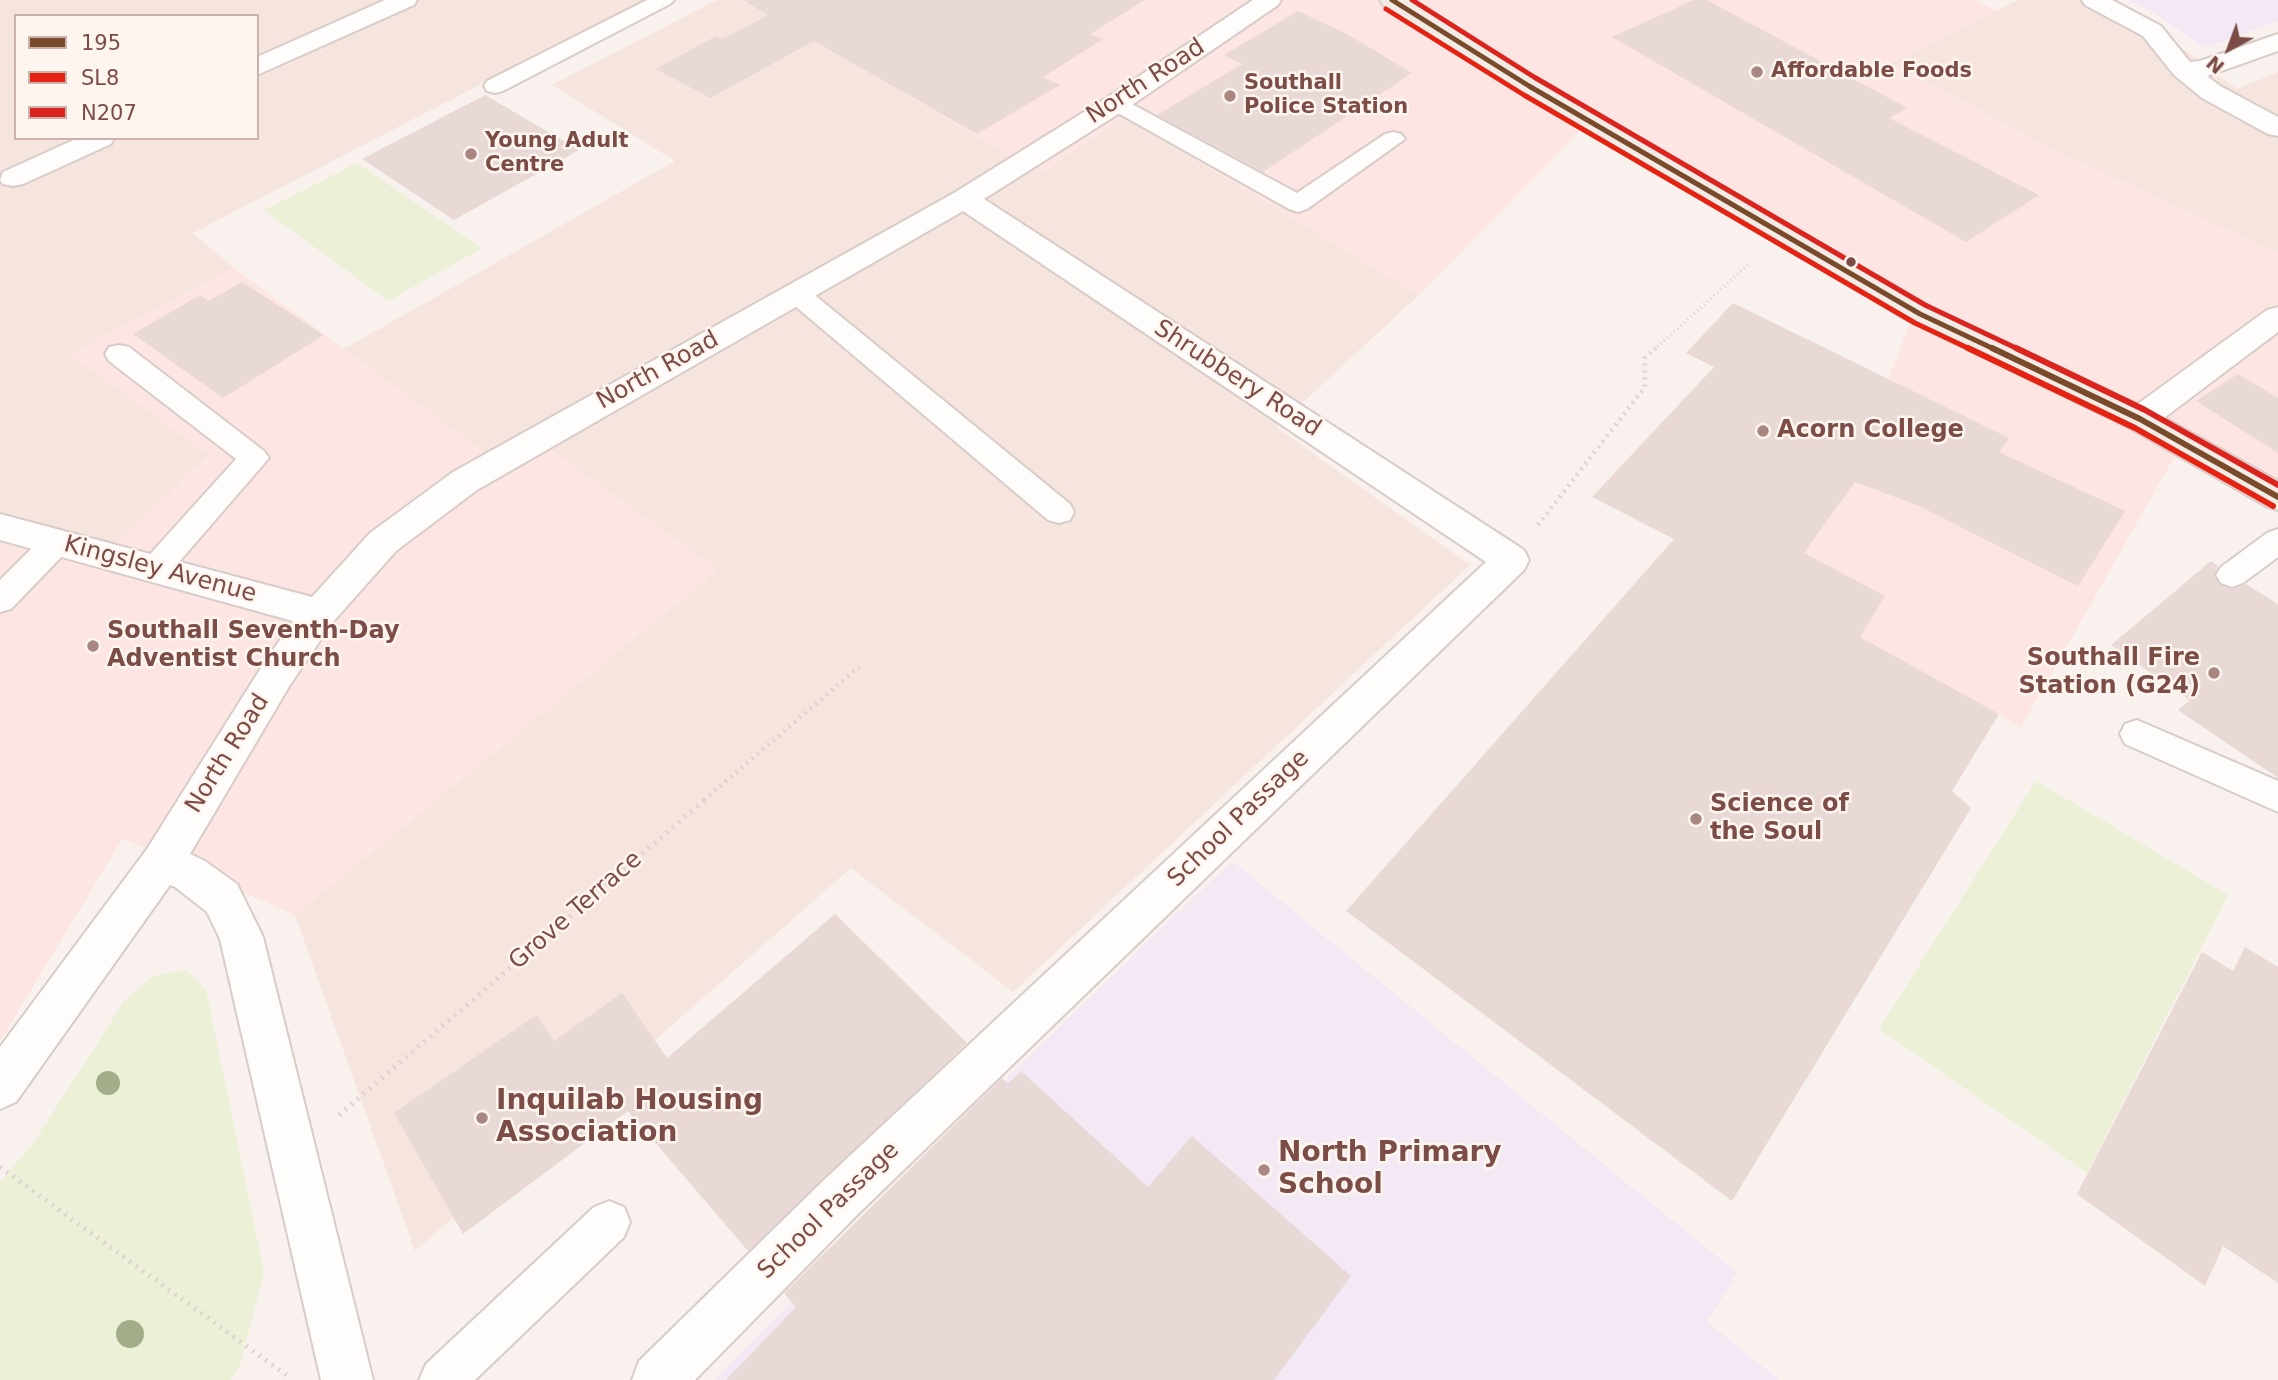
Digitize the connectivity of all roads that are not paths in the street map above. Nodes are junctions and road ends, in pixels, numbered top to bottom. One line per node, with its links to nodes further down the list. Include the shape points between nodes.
1 (405, 0): 7 (street)
2 (663, 0): 9 (lane)
3 (1269, 0): 10 (street, North Road)
4 (1392, 0): 19 (main road, via 1529,86 1920,314)
5 (2094, 0): 8 (street, via 2152,31)
6 (2278, 41): 8 (street, via 2203,69)
7 (259, 66)
8 (2183, 70): 11 (street, via 2211,92)
9 (495, 86)
10 (1117, 103): 12 (lane, via 1298,204); 15 (street, North Road)
11 (2278, 128)
12 (1393, 139)
13 (97, 140): 14 (street)
14 (13, 178)
15 (964, 199): 16 (street, North Road); 25 (street, Shrubbery Road)
16 (797, 294): 21 (lane); 29 (street, North Road, via 465,481 383,542)
17 (2278, 317): 19 (street)
18 (119, 354): 26 (lane, via 254,458)
19 (2140, 419): 20 (main road)
20 (2278, 497)
21 (1059, 512)
22 (0, 527): 24 (street, Kingsley Avenue)
23 (2278, 541): 27 (lane)
24 (57, 542): 26 (street, Kingsley Avenue); 28 (lane)
25 (1511, 560): 37 (street, School Passage, via 840,1198)
26 (155, 569): 29 (street, Kingsley Avenue)
27 (2232, 575)
28 (0, 600)
29 (319, 613): 32 (street, North Road)
30 (2137, 734): 31 (lane)
31 (2278, 797)
32 (162, 862): 33 (street, North Road); 35 (street, via 190,874 222,898 240,937)
33 (0, 1086)
34 (610, 1222): 36 (lane)
35 (347, 1380)
36 (442, 1380)
37 (658, 1380)

